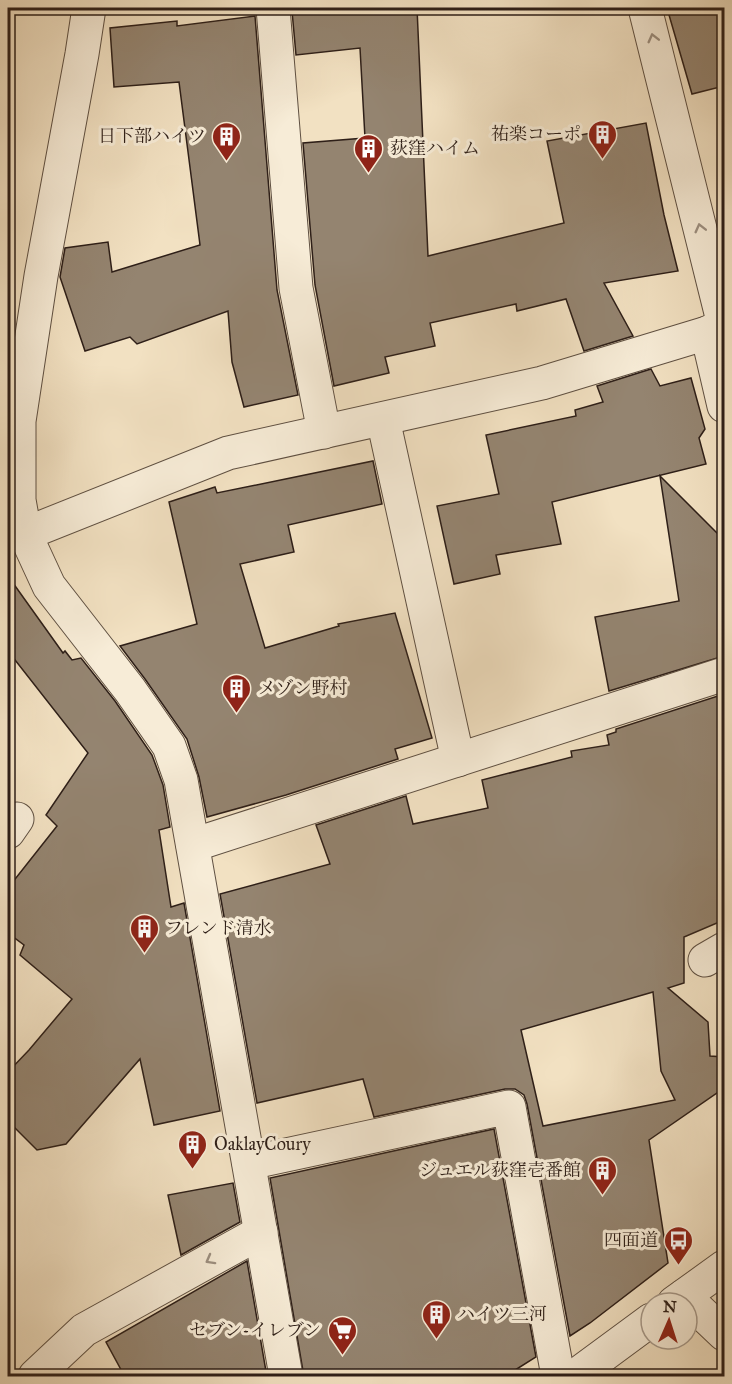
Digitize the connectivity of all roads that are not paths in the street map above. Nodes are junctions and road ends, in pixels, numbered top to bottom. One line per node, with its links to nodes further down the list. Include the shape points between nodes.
1 (89, 8): 8 (street, via 19,421)
2 (273, 8): 7 (street, via 296,288)
3 (645, 8): 4 (street, one-way to 3)
4 (719, 328): 5 (street); 6 (street, via 542,383)
5 (724, 406)
6 (383, 419): 7 (street); 10 (street)
7 (324, 432): 8 (street, via 228,453)
8 (16, 534): 11 (street, via 49,585 169,746 181,780)
9 (724, 674): 10 (street)
10 (458, 760): 11 (street)
11 (193, 845): 12 (street)
12 (249, 1163): 13 (street); 21 (street, via 509,1107)
13 (261, 1232): 19 (street, one-way to 19, via 84,1330); 20 (street)
14 (724, 1267): 15 (street)
15 (690, 1291)
16 (699, 1315): 18 (street)
17 (639, 1329): 22 (street)
18 (724, 1334)
19 (35, 1377)
20 (285, 1377)
21 (558, 1377)
22 (576, 1377)

